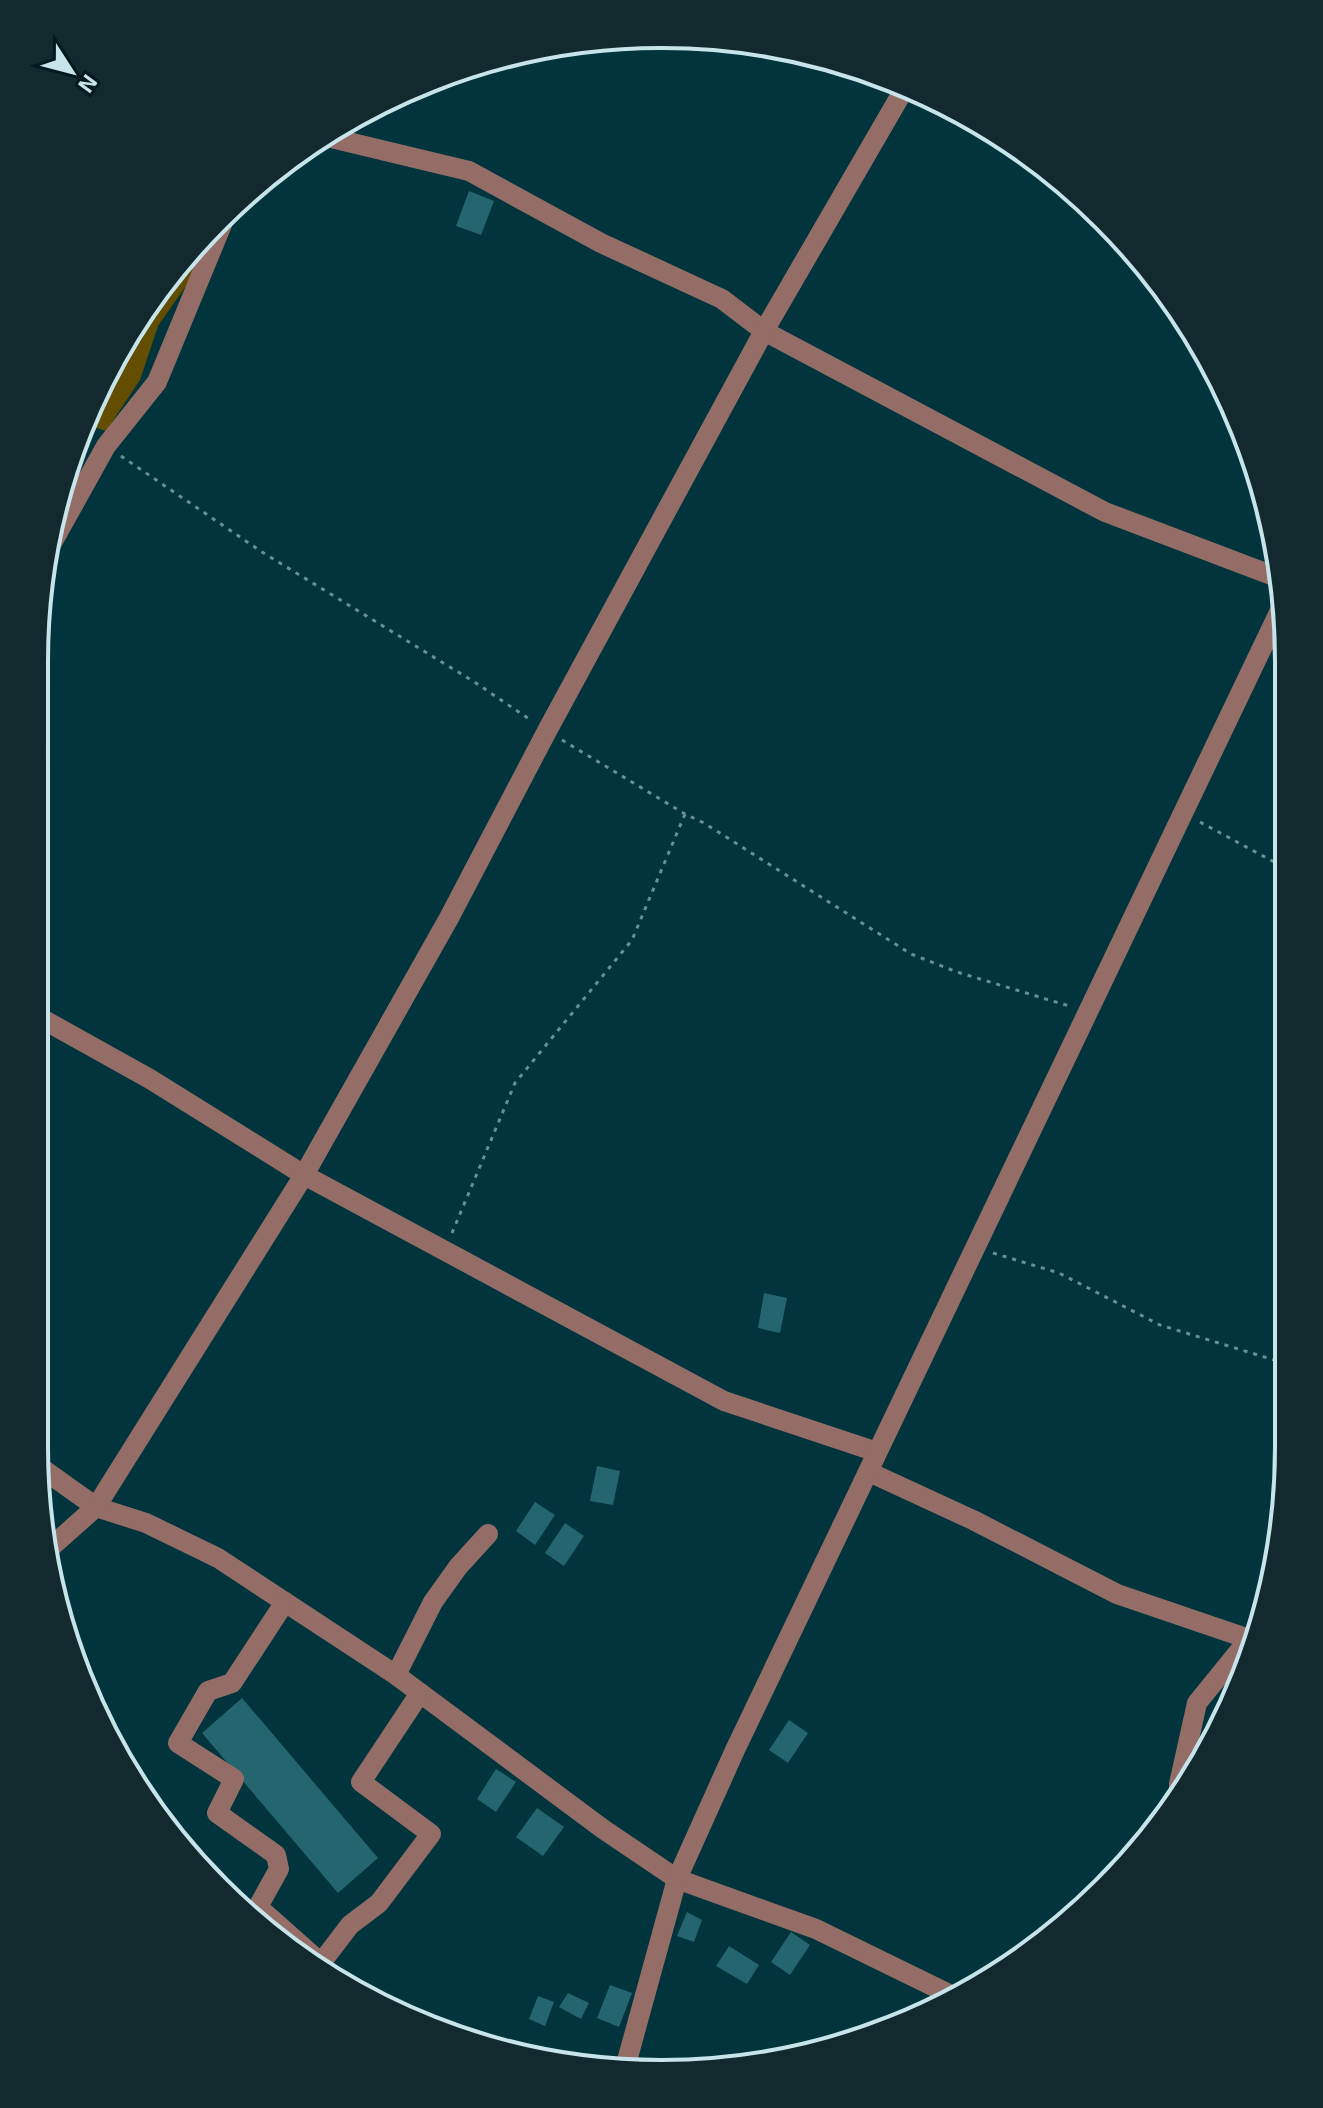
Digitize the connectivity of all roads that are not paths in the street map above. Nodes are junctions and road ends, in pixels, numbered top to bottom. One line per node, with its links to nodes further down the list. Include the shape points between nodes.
1 (900, 97): 4 (street)
2 (339, 140): 4 (street, via 469,171 601,243 722,299)
3 (215, 241): 5 (street, via 157,382 106,446)
4 (764, 331): 6 (street, via 1105,512); 9 (street, via 449,918)
5 (65, 519)
6 (1269, 574)
7 (1274, 623): 10 (street)
8 (48, 1022): 9 (street)
9 (304, 1175): 10 (street, via 724,1401); 13 (street)
10 (877, 1452): 11 (street)
11 (869, 1472): 17 (street, via 1117,1594); 22 (street)
12 (49, 1473): 13 (street)
13 (96, 1507): 15 (street); 16 (street, via 146,1523 218,1558)
14 (488, 1534): 19 (street, via 433,1602)
15 (56, 1543)
16 (285, 1602): 19 (street); 23 (street, via 232,1683 208,1691 178,1743 234,1779 217,1813 276,1855 279,1869 258,1907)
17 (1245, 1634)
18 (1239, 1652): 21 (street, via 1197,1703)
19 (396, 1675): 20 (street)
20 (420, 1693): 22 (street); 24 (street, via 361,1782 431,1834 379,1903 350,1925)
21 (1182, 1771)
22 (677, 1879): 25 (street, via 816,1929); 26 (street)
23 (280, 1926)
24 (324, 1959)
25 (943, 1991)
26 (627, 2059)

